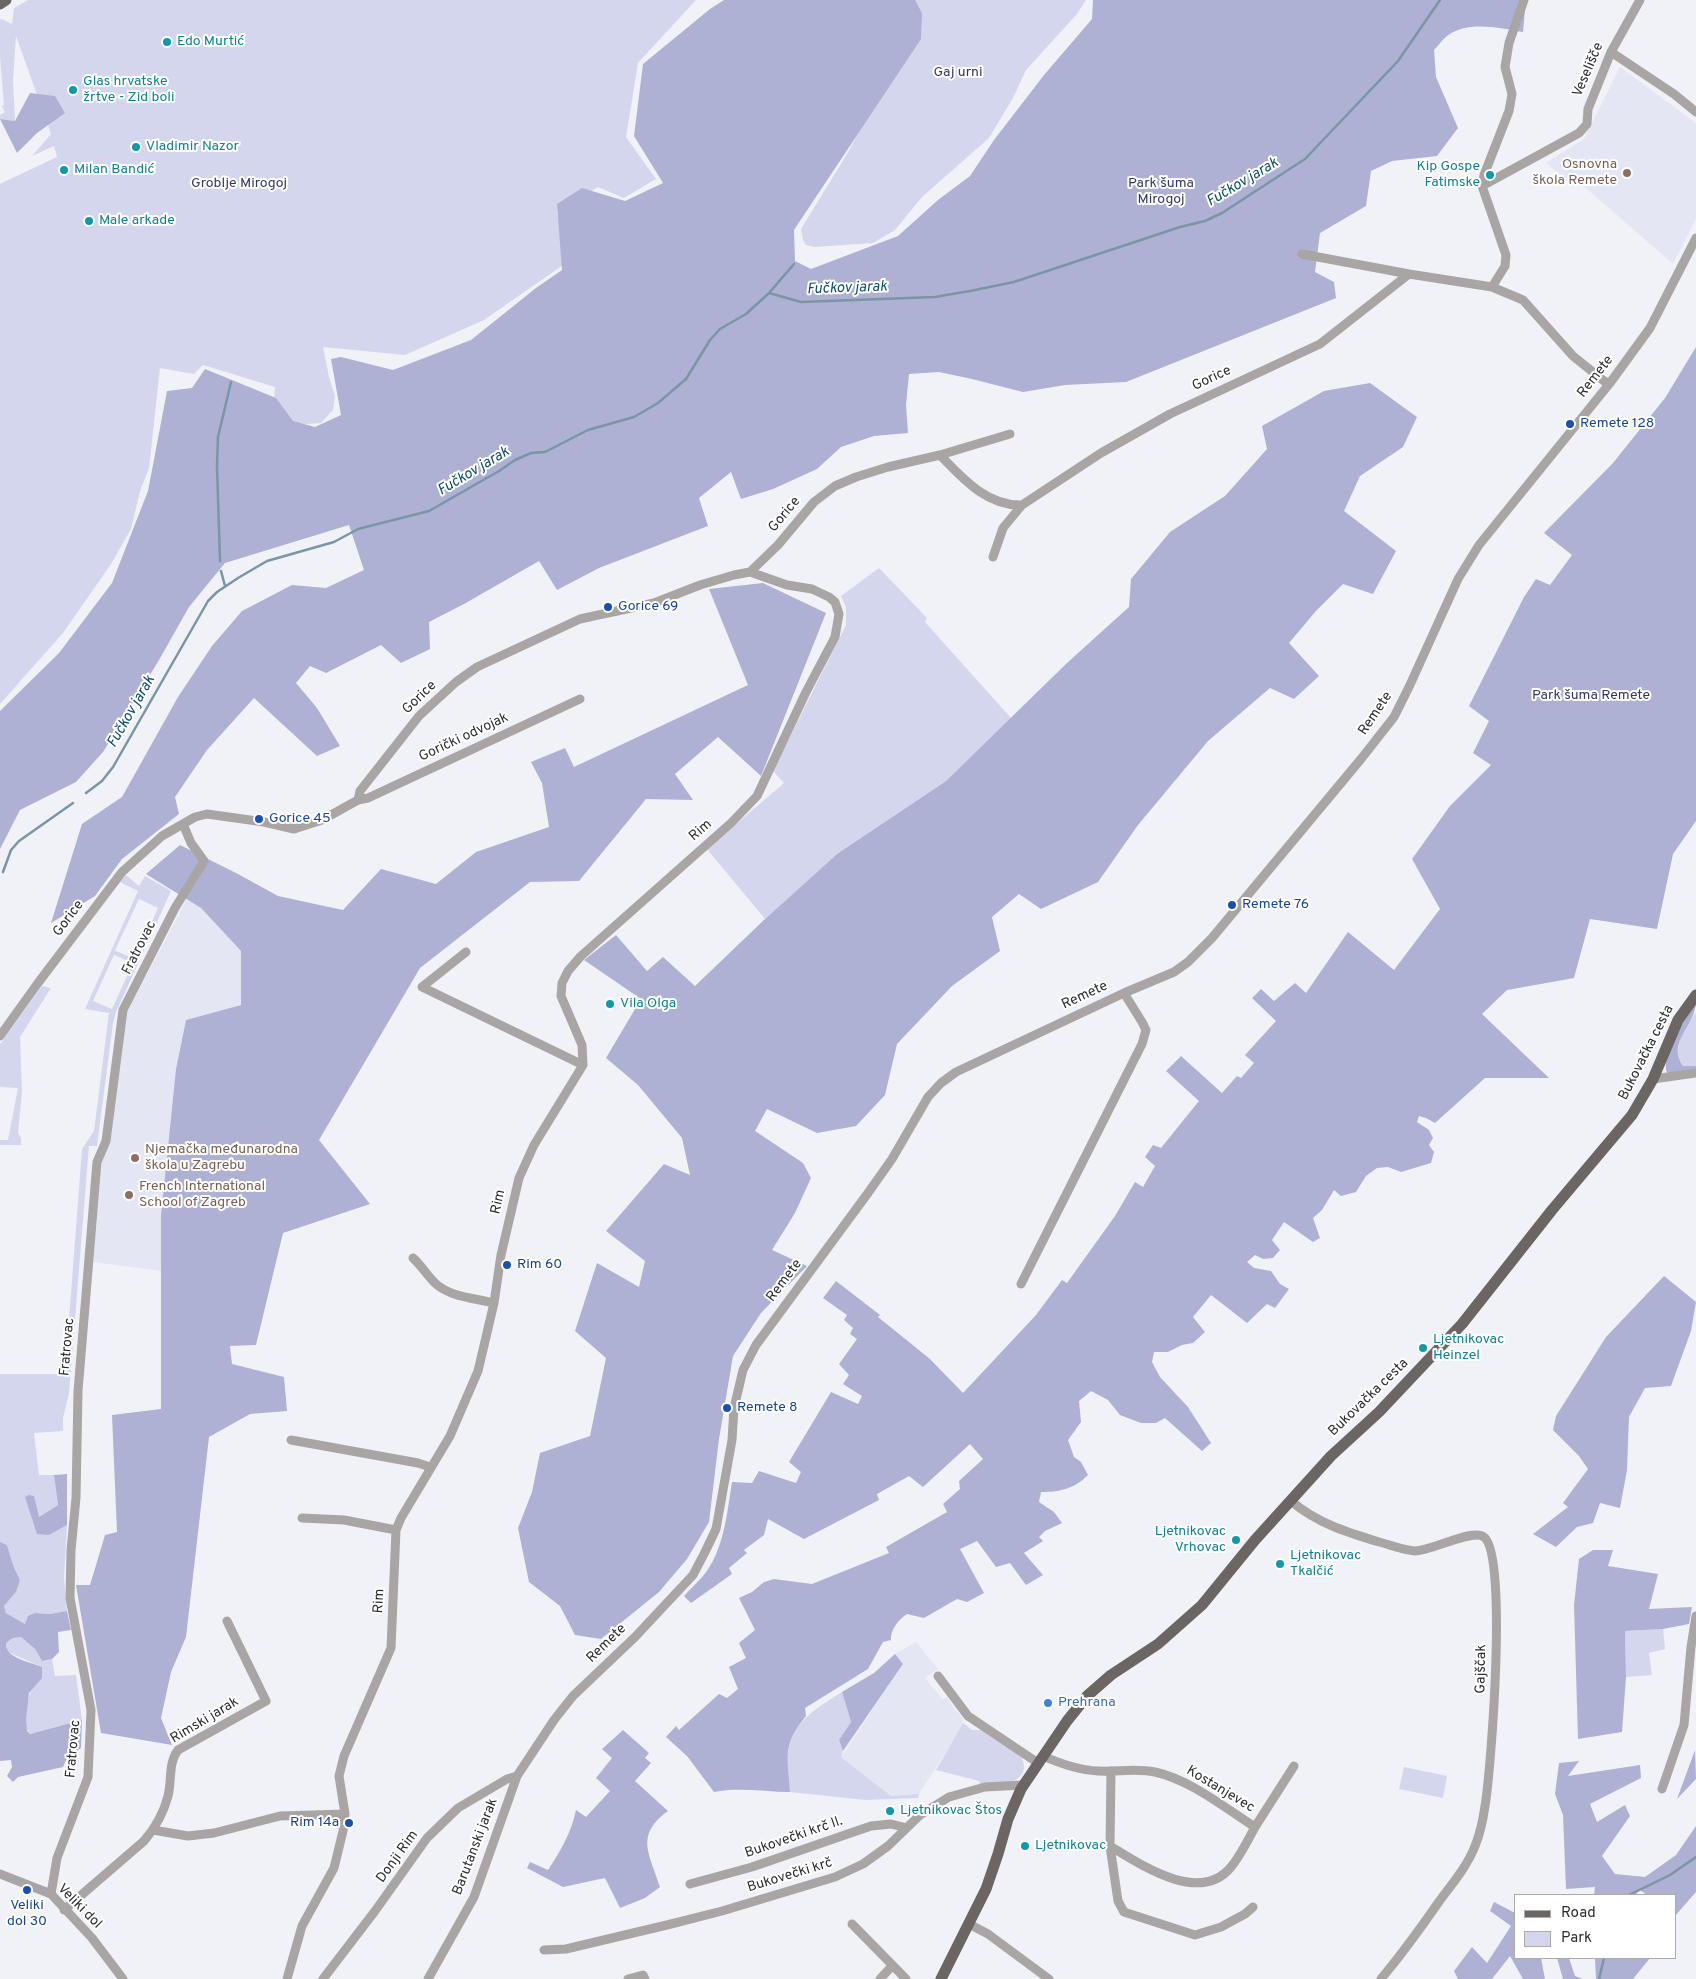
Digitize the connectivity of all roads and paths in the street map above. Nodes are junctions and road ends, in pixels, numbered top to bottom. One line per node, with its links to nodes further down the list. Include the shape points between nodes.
1 (6, 0): 4 (main road)
2 (1524, 0): 7 (street, via 1509,43 1505,67 1512,94)
3 (1640, 0): 5 (street, Veselišče)
4 (0, 4)
5 (1611, 52): 6 (street); 7 (street, Veselišče, via 1588,109 1587,124 1579,133)
6 (1696, 112)
7 (1482, 186): 11 (street, via 1506,255 1505,266)
8 (1696, 238): 12 (street, Remete, via 1650,328)
9 (1302, 254): 10 (street)
10 (1409, 274): 11 (street); 15 (street, Gorice, via 1320,344 1170,414 1101,453)
11 (1492, 287): 12 (street, via 1523,300 1573,356)
12 (1610, 383): 22 (street, Remete, via 1478,545 1458,579 1394,717 1361,760 1200,950 1174,972)
13 (1010, 434): 14 (street, Gorice)
14 (940, 455): 15 (street, via 980,493 1005,503); 17 (street, Gorice, via 888,467 835,486 814,502)
15 (1022, 505): 16 (street, Gorice, via 1003,528)
16 (993, 556)
17 (750, 572): 19 (street, Gorice, via 700,585 654,603 580,619 477,666 419,716 360,791); 25 (street, Rim, via 787,585 812,589 835,602 839,614 835,637 757,796 568,971 562,983 561,996 582,1045)
18 (580, 699): 19 (street, Gorički odvojak)
19 (358, 800): 20 (street, Gorice, via 322,820 294,829 207,814)
20 (182, 824): 24 (street, Gorice, via 162,836 122,872); 52 (street, Fratrovac, via 204,861 175,908 123,1010 106,1141 97,1162 78,1391 70,1589 92,1710 88,1777 57,1858)
21 (466, 952): 25 (street, via 422,987)
22 (1124, 993): 29 (street, via 1146,1030 1142,1044); 42 (street, Remete, via 956,1072 928,1097 892,1159 778,1313 743,1370 734,1408 732,1440 716,1529 693,1575 573,1696)
23 (1696, 994): 27 (main road, Bukovačka cesta, via 1678,1020)
24 (0, 1036)
25 (583, 1065): 30 (street, Rim, via 534,1145 519,1178)
26 (1696, 1073): 27 (street)
27 (1654, 1079): 33 (main road, Bukovačka cesta, via 1632,1115 1462,1324)
28 (413, 1258): 30 (street, via 442,1288)
29 (1021, 1284)
30 (494, 1303): 32 (street, Rim, via 478,1371 450,1436)
31 (291, 1440): 32 (street)
32 (430, 1467): 35 (street, Rim)
33 (1291, 1501): 39 (main road, Bukovačka cesta, via 1202,1605 1158,1644 1111,1675 1087,1696); 69 (street, Gajščak, via 1324,1524 1407,1550 1430,1549 1478,1534 1486,1538 1491,1549 1496,1601 1496,1687 1490,1770 1480,1831 1469,1859 1455,1880)
34 (302, 1518): 35 (street, via 344,1520)
35 (396, 1530): 45 (street, Rim, via 391,1648 344,1756 340,1776)
36 (1696, 1616): 44 (street, via 1684,1725)
37 (227, 1621): 48 (street, Rimski jarak, via 266,1701 178,1750 174,1756 168,1796)
38 (938, 1676): 39 (street, via 968,1716)
39 (1040, 1760): 41 (street, Kostanjevec, via 1075,1768); 43 (main road, Bukovačka cesta)
40 (1294, 1766): 46 (street, Kostanjevec)
41 (1111, 1770): 46 (street, Kostanjevec, via 1149,1771 1165,1775 1190,1786); 49 (street)
42 (517, 1776): 62 (street, Donji Rim, via 458,1808 427,1838); 63 (street, Barutanski jarak, via 474,1897)
43 (1023, 1785): 47 (street, Bukovečki krč, via 959,1793 937,1803); 56 (main road, Bukovačka cesta, via 1008,1819 989,1881)
44 (1662, 1789)
45 (345, 1814): 48 (street, via 280,1816 214,1833 188,1836); 61 (street, Rim, via 334,1868 302,1926)
46 (1256, 1827): 49 (street, Kostanjevec, via 1230,1869 1210,1882 1200,1884 1183,1883 1136,1862)
47 (907, 1828): 51 (street, Bukovečki krč II., via 891,1824 871,1826 752,1868); 57 (street, Bukovečki krč, via 863,1864 835,1877 671,1924)
48 (153, 1830): 54 (street, Rimski jarak)
49 (1110, 1846): 53 (street, via 1118,1901 1124,1912 1195,1936 1221,1927)
50 (0, 1874): 52 (street, Veliki dol)
51 (690, 1884)
52 (51, 1894): 54 (street, Veliki dol)
53 (1253, 1907)
54 (64, 1910): 60 (street, Veliki dol)
55 (852, 1924): 58 (street)
56 (969, 1924): 67 (main road, Bukovačka cesta); 68 (street, via 988,1934)
57 (544, 1950)
58 (892, 1966): 65 (street); 66 (street)
59 (644, 1977): 64 (street)
60 (123, 1979)
61 (286, 1979)
62 (323, 1979)
63 (428, 1979)
64 (628, 1979)
65 (880, 1979)
66 (906, 1979)
67 (941, 1979)
68 (1049, 1979)
69 (1381, 1979)

